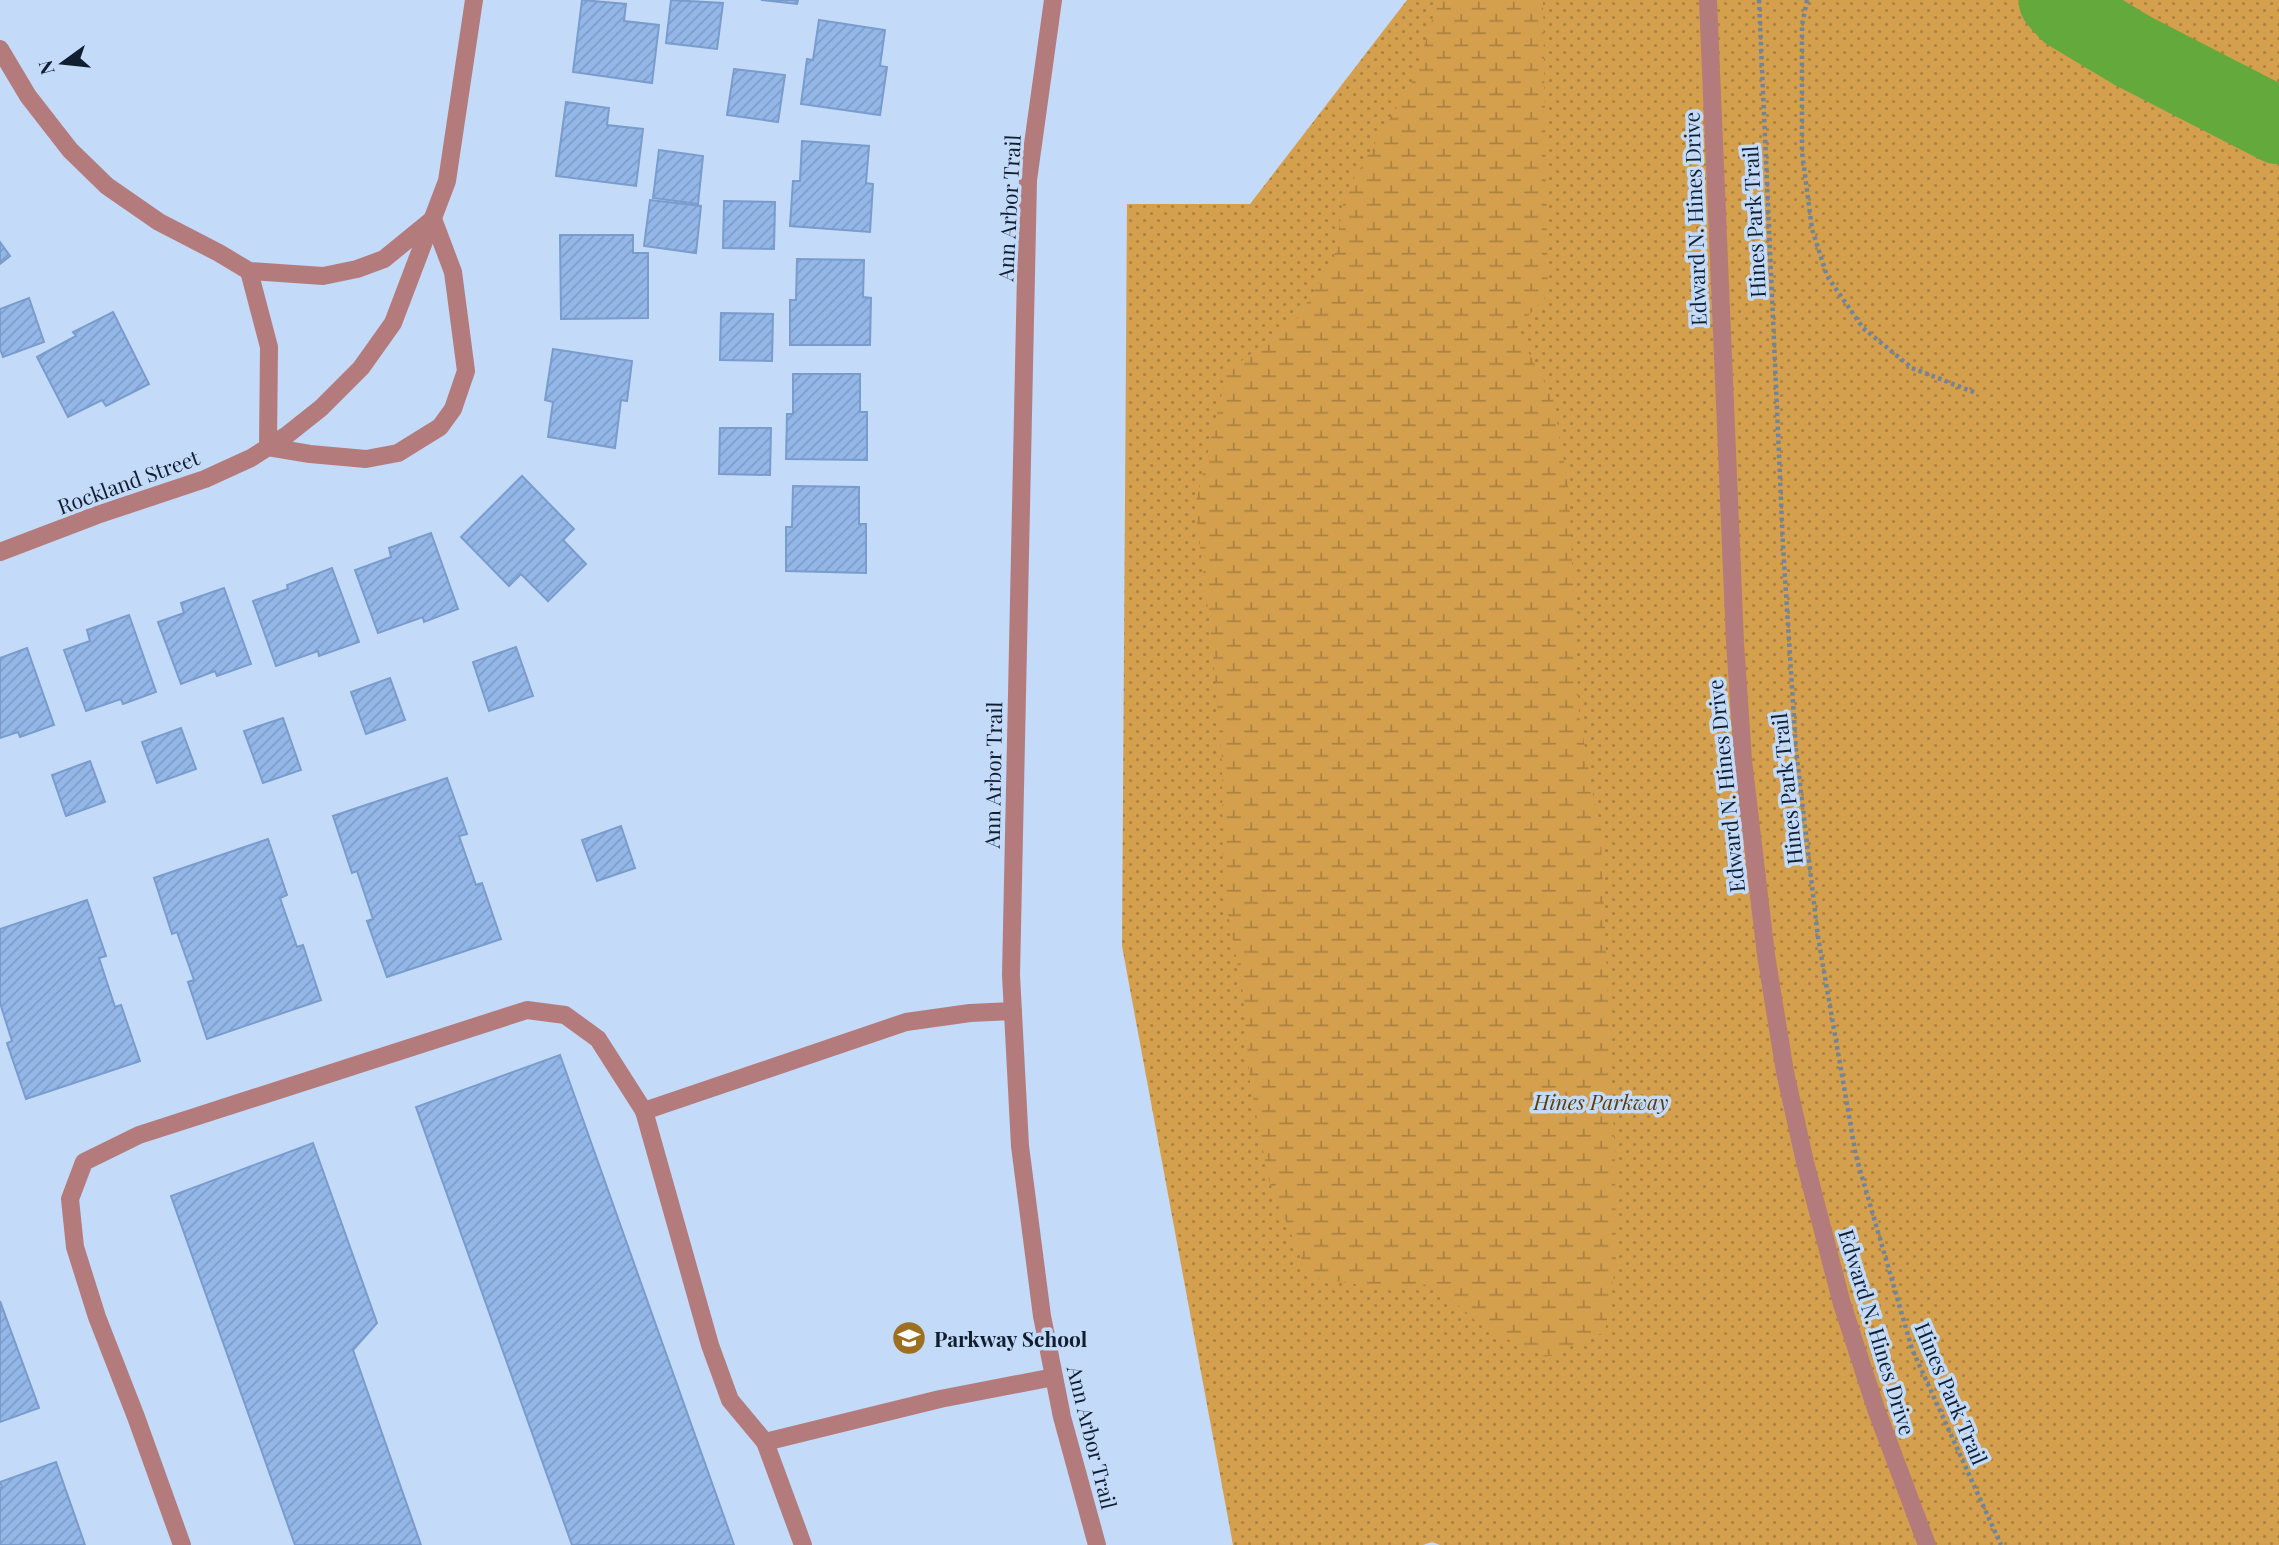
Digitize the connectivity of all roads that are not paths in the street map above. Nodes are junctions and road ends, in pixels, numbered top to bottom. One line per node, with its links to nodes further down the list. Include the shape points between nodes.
1 (474, 0): 5 (street, Rockland Street, via 447,181)
2 (1053, 0): 9 (street, Ann Arbor Trail, via 1028,180)
3 (1708, 0): 16 (street, Edward N. Hines Drive, via 1742,760 1766,955 1785,1072 1842,1304 1875,1409)
4 (0, 48): 6 (street, via 28,96 70,150 107,186 159,222)
5 (433, 219): 6 (street, via 384,259 356,269 323,276); 7 (street, Rockland Street, via 393,323 361,368 321,408); 7 (street, via 453,272 466,371 453,408 440,427 397,453 366,459)
6 (249, 271): 7 (street, via 269,347)
7 (268, 447): 8 (street, Rockland Street, via 205,479)
8 (0, 552)
9 (1013, 1011): 10 (street, via 906,1022); 11 (street, Ann Arbor Trail, via 1020,1146)
10 (644, 1111): 12 (street, via 730,1400); 13 (street, via 598,1039 565,1015 527,1010 139,1135 84,1163 70,1199 75,1247)
11 (1054, 1377): 12 (street, via 940,1399); 15 (street, Ann Arbor Trail)
12 (765, 1442): 14 (street)
13 (182, 1545)
14 (803, 1545)
15 (1097, 1545)
16 (1927, 1545)

